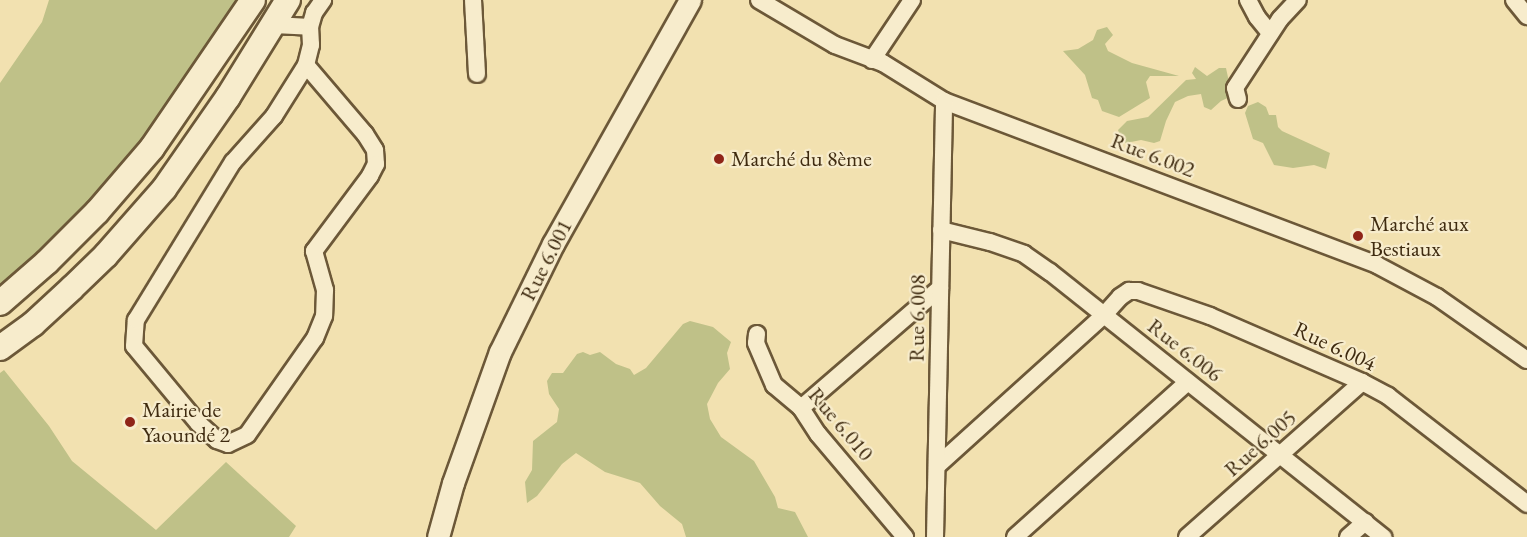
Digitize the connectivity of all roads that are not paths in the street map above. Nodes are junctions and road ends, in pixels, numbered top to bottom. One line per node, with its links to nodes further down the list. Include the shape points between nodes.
1 (253, 0): 22 (main road, via 152,148 97,212)
2 (288, 0): 12 (main road)
3 (323, 0): 13 (street)
4 (473, 0): 17 (street)
5 (690, 0): 34 (street, Rue 6.001, via 553,244 500,352)
6 (759, 0): 15 (street, Rue 6.002, via 835,45)
7 (912, 0): 15 (street)
8 (1248, 0): 14 (street)
9 (1298, 0): 14 (street)
10 (1514, 0): 11 (street)
11 (1527, 16)
12 (274, 25): 13 (street); 25 (main road, via 164,189 72,288)
13 (310, 27): 16 (street)
14 (1270, 33): 18 (street, via 1235,88)
15 (872, 60): 19 (street, Rue 6.002)
16 (306, 65): 16 (street, via 274,116 233,162 136,320 134,346 198,423 217,440 228,444 247,435 315,338 324,316 325,290 314,251 376,164 375,150 365,134)
17 (477, 74)
18 (1238, 99)
19 (944, 101): 20 (street, Rue 6.008); 26 (street, Rue 6.002, via 1377,265 1437,297)
20 (941, 230): 21 (street, Rue 6.008); 23 (street, Rue 6.006, via 1024,254)
21 (940, 288): 29 (street); 31 (street, Rue 6.008)
22 (0, 303)
23 (1104, 315): 27 (street, Rue 6.006); 28 (street, Rue 6.004, via 1120,297 1138,291 1210,316); 31 (street, Rue 6.004)
24 (757, 334): 29 (street, Rue 6.010, via 756,343 774,385)
25 (0, 348)
26 (1527, 360)
27 (1188, 382): 30 (street, Rue 6.006); 37 (street)
28 (1362, 382): 30 (street, Rue 6.005); 32 (street, Rue 6.004, via 1388,396)
29 (801, 408): 35 (street, Rue 6.010, via 818,434)
30 (1280, 455): 33 (street, Rue 6.006); 38 (street, Rue 6.005)
31 (937, 466): 36 (street, Rue 6.008)
32 (1527, 504)
33 (1365, 522): 39 (street); 40 (street, Rue 6.006)
34 (438, 537)
35 (905, 537)
36 (935, 537)
37 (1015, 537)
38 (1187, 537)
39 (1348, 537)
40 (1383, 537)

